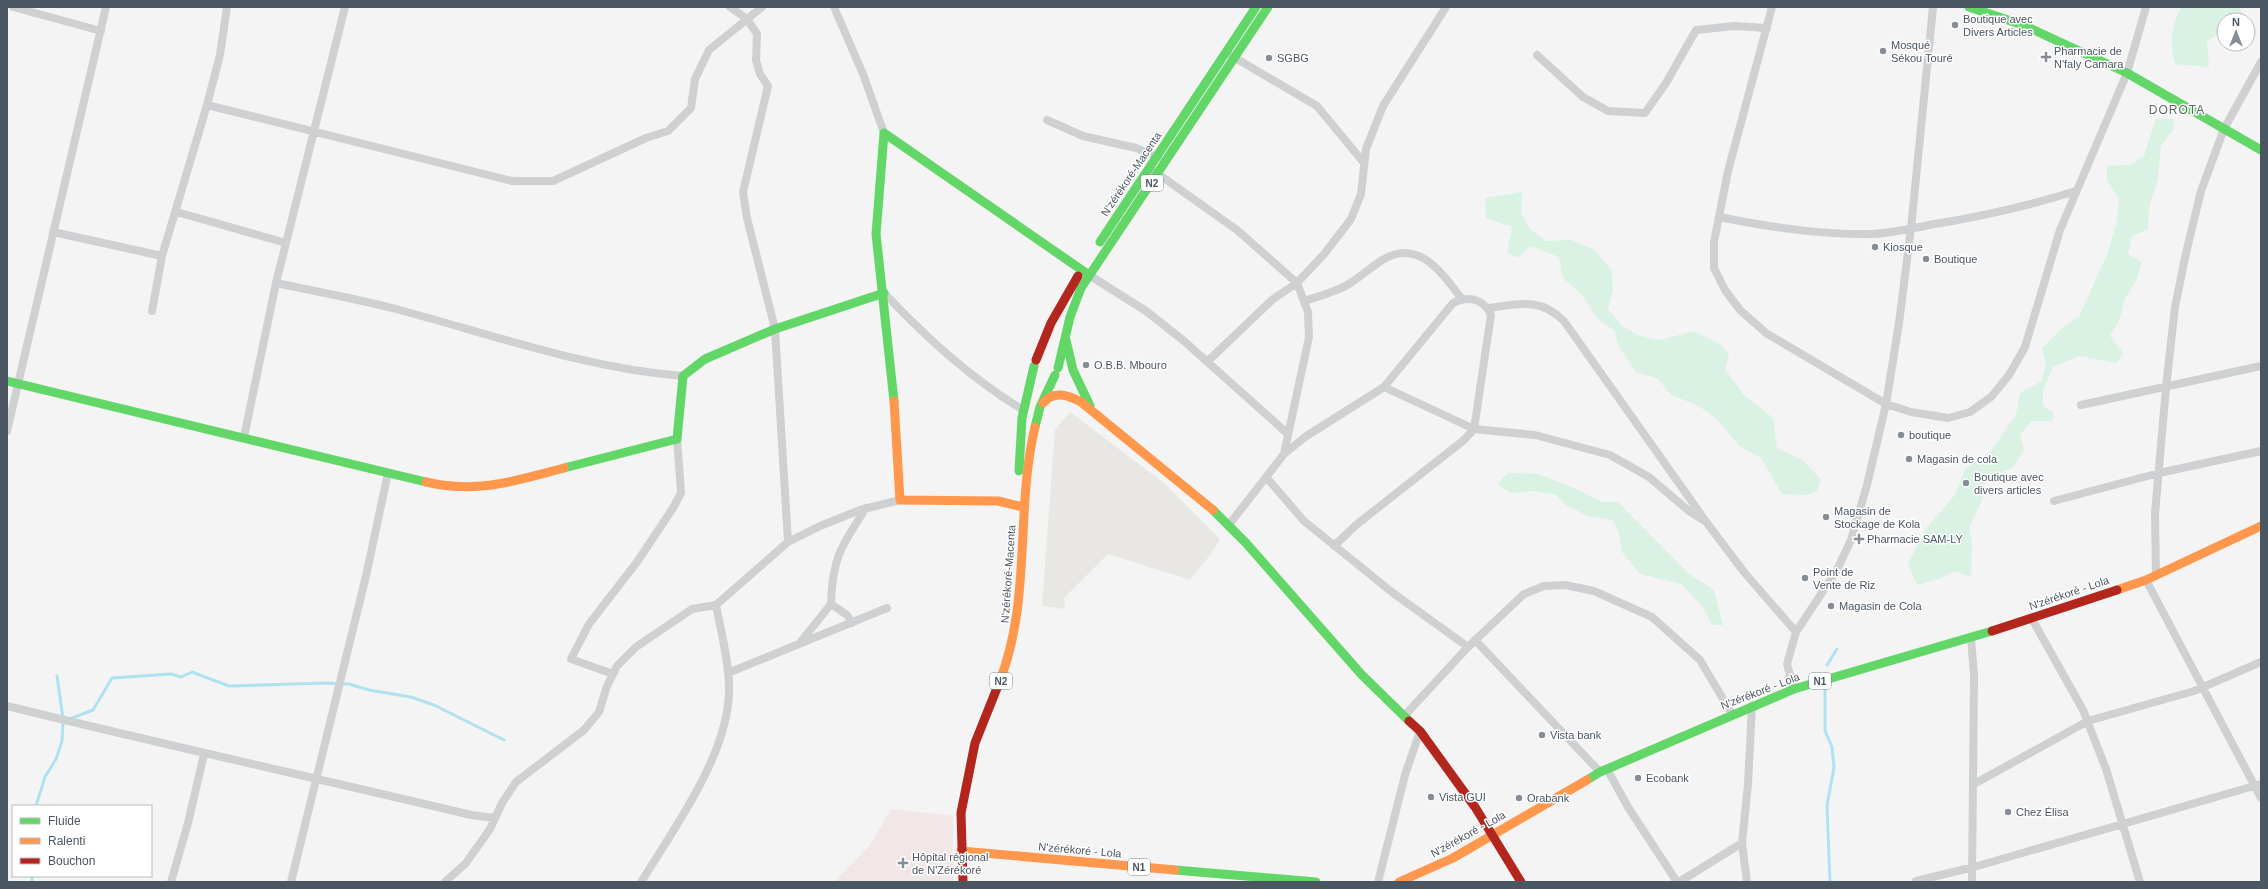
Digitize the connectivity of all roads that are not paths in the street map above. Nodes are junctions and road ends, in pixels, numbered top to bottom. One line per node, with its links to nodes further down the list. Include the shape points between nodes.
1 (13, 7): 17 (street)
2 (106, 7): 17 (street)
3 (227, 7): 23 (street, via 220,55)
4 (345, 7): 26 (street)
5 (730, 7): 15 (street)
6 (762, 7): 15 (street)
7 (834, 7): 27 (street, via 863,74)
8 (1256, 7): 18 (main road, N'zérékoré-Macenta / N2)
9 (1268, 7): 20 (main road, N2)
10 (1446, 7): 30 (street, via 1383,106 1366,149)
11 (1772, 7): 16 (street)
12 (1933, 7): 36 (street)
13 (1969, 7): 22 (main road, via 2023,25)
14 (2146, 7): 22 (street)
15 (747, 19): 26 (street, via 709,50 696,79 691,108 668,131 646,138 553,180 512,181); 48 (street, via 757,34 756,60 760,74 768,86 743,192 747,218)
16 (1766, 28): 19 (street, via 1734,26 1696,30 1666,83 1645,113 1608,110 1583,97); 35 (street, via 1728,171)
17 (101, 31): 37 (street)
18 (1226, 53): 20 (street); 29 (main road, N'zérékoré-Macenta / N2)
19 (1538, 54)
20 (1235, 57): 30 (street, via 1317,106); 32 (main road, N2)
21 (2261, 62): 25 (street)
22 (2127, 73): 25 (main road); 33 (street)
23 (207, 104): 26 (street); 34 (street)
24 (1047, 120): 29 (street, via 1083,136 1136,148)
25 (2224, 129): 28 (main road); 58 (street, via 2201,191 2186,252 2175,306)
26 (314, 131): 38 (street)
27 (884, 133): 40 (main road); 43 (main road, via 885,155 877,248)
28 (2261, 150)
29 (1158, 157): 31 (main road, N'zérékoré-Macenta / N2)
30 (1364, 163): 42 (street, via 1361,194 1352,219)
31 (1150, 168): 32 (street); 40 (main road, N'zérékoré-Macenta / N2)
32 (1158, 174): 40 (main road, N2); 42 (street, via 1237,230)
33 (2076, 191): 36 (street, via 2035,204); 59 (street, via 2060,230 2025,347 2009,375 1991,397 1970,412 1948,418 1911,412)
34 (177, 212): 38 (street); 39 (street)
35 (1719, 217): 36 (street, via 1772,228 1802,231 1873,234); 59 (street, via 1714,242 1714,268 1725,290 1740,310 1766,333)
36 (1912, 228): 59 (street, via 1900,323)
37 (53, 232): 39 (street); 56 (street)
38 (286, 243): 41 (street)
39 (162, 256): 47 (street)
40 (1085, 273): 49 (main road, N2); 50 (street, via 1146,311); 51 (main road, N'zérékoré-Macenta / N2, via 1051,323)
41 (276, 283): 54 (street, via 391,308 597,364 645,373); 67 (street)
42 (1297, 283): 45 (street); 50 (street, via 1274,299)
43 (884, 293): 48 (main road); 62 (street, via 926,337 962,368); 74 (main road, via 897,428)
44 (1461, 298): 45 (street, via 1427,260 1417,254 1405,252 1383,259 1349,284); 46 (street, via 1483,303); 57 (street, via 1453,303)
45 (1304, 301): 66 (street, via 1308,312 1309,337)
46 (1488, 308): 64 (street, via 1491,315); 78 (street, via 1525,303 1538,305 1561,318)
47 (152, 311)
48 (775, 329): 54 (main road, via 705,359); 81 (street)
49 (1065, 335): 53 (main road, N2); 63 (main road, via 1073,370)
50 (1208, 361): 66 (street)
51 (1035, 363): 53 (main road, via 1036,373 1042,378 1050,378); 53 (main road, via 1042,356 1050,356 1056,360); 62 (main road, N2)
52 (2261, 366): 58 (street)
53 (1056, 371): 61 (main road, N2)
54 (683, 376): 68 (main road)
55 (7, 381): 56 (main road)
56 (17, 384): 65 (street); 67 (main road)
57 (1384, 387): 64 (street); 70 (street, via 1305,437)
58 (2166, 387): 60 (street); 72 (street)
59 (1886, 404): 90 (street, via 1851,540 1837,570)
60 (2081, 405)
61 (1040, 407): 63 (main road, via 1050,396 1064,394); 76 (main road, N2, via 1028,457)
62 (1023, 410): 76 (main road, N2, via 1020,452)
63 (1092, 410): 79 (main road, via 1215,512)
64 (1474, 429): 78 (street, via 1535,435 1610,456 1649,477 1688,512); 82 (street, via 1464,440 1356,525)
65 (7, 431)
66 (1288, 434): 70 (street)
67 (244, 437): 71 (main road)
68 (677, 439): 71 (main road, via 503,484 472,488 440,485); 97 (street, via 681,493 637,562 589,624 571,660)
69 (2261, 451): 72 (street)
70 (1284, 454): 73 (street)
71 (388, 473): 108 (street)
72 (2158, 473): 75 (street); 83 (street, via 2155,514)
73 (1267, 478): 79 (street); 82 (street, via 1304,521)
74 (900, 500): 76 (main road, via 998,501); 77 (street)
75 (2054, 501)
76 (1023, 507): 116 (main road, N'zérékoré-Macenta / N2, via 1022,573 1015,631 1009,659 975,743 961,813)
77 (866, 508): 81 (street); 85 (street, via 840,548 833,570)
78 (1707, 523): 90 (street, via 1744,572)
79 (1228, 526): 103 (main road, via 1361,674)
80 (2261, 526): 83 (main road, N'zérékoré - Lola / N1)
81 (788, 542): 86 (street)
82 (1334, 546): 94 (street, via 1393,593)
83 (2156, 575): 84 (main road, N'zérékoré - Lola / N1)
84 (2146, 580): 88 (main road, N'zérékoré - Lola / N1); 98 (street)
85 (831, 604): 89 (street); 93 (street)
86 (716, 605): 96 (street); 97 (street, via 692,608 636,647 617,666)
87 (887, 608): 89 (street)
88 (2032, 619): 91 (main road, N'zérékoré - Lola / N1); 104 (street)
89 (852, 623): 93 (street)
90 (1796, 632): 99 (street, via 1787,664)
91 (1972, 638): 99 (main road, N'zérékoré - Lola / N1); 109 (street)
92 (1475, 640): 94 (street); 102 (street, via 1524,594 1544,586 1565,585 1594,591 1652,617 1678,639 1700,660); 107 (street)
93 (799, 644): 96 (street)
94 (1468, 647): 103 (street)
95 (2261, 662): 98 (street)
96 (728, 673): 122 (street, via 729,689 721,737 702,778)
97 (613, 674): 112 (street, via 600,712 584,730 516,782)
98 (2202, 687): 104 (street); 110 (street)
99 (1794, 689): 101 (main road, N'zérékoré - Lola / N1)
100 (7, 706): 106 (street)
101 (1752, 706): 102 (main road, N'zérékoré - Lola / N1); 115 (street)
102 (1732, 714): 107 (main road, N'zérékoré - Lola / N1)
103 (1405, 715): 105 (main road)
104 (2088, 721): 109 (street); 113 (street)
105 (1420, 731): 114 (main road, via 1475,807); 125 (street, via 1405,775)
106 (204, 754): 108 (street); 119 (street)
107 (1603, 770): 114 (main road, N'zérékoré - Lola / N1); 128 (street)
108 (317, 778): 112 (street, via 471,815); 120 (street)
109 (1974, 784): 117 (street)
110 (2258, 785): 111 (street); 113 (street)
111 (2261, 798)
112 (495, 818): 121 (street, via 466,863)
113 (2122, 823): 117 (street); 131 (street)
114 (1492, 836): 126 (main road, N'zérékoré - Lola / N1, via 1446,861); 127 (main road)
115 (1742, 843): 128 (street); 129 (street)
116 (961, 851): 123 (main road, N'zérékoré-Macenta); 124 (main road, N'zérékoré - Lola / N1)
117 (1974, 866): 118 (street); 130 (street)
118 (1916, 881)
119 (171, 882)
120 (291, 882)
121 (445, 882)
122 (641, 882)
123 (962, 882)
124 (1316, 882)
125 (1378, 882)
126 (1399, 882)
127 (1521, 882)
128 (1678, 882)
129 (1747, 882)
130 (1972, 882)
131 (2140, 882)

